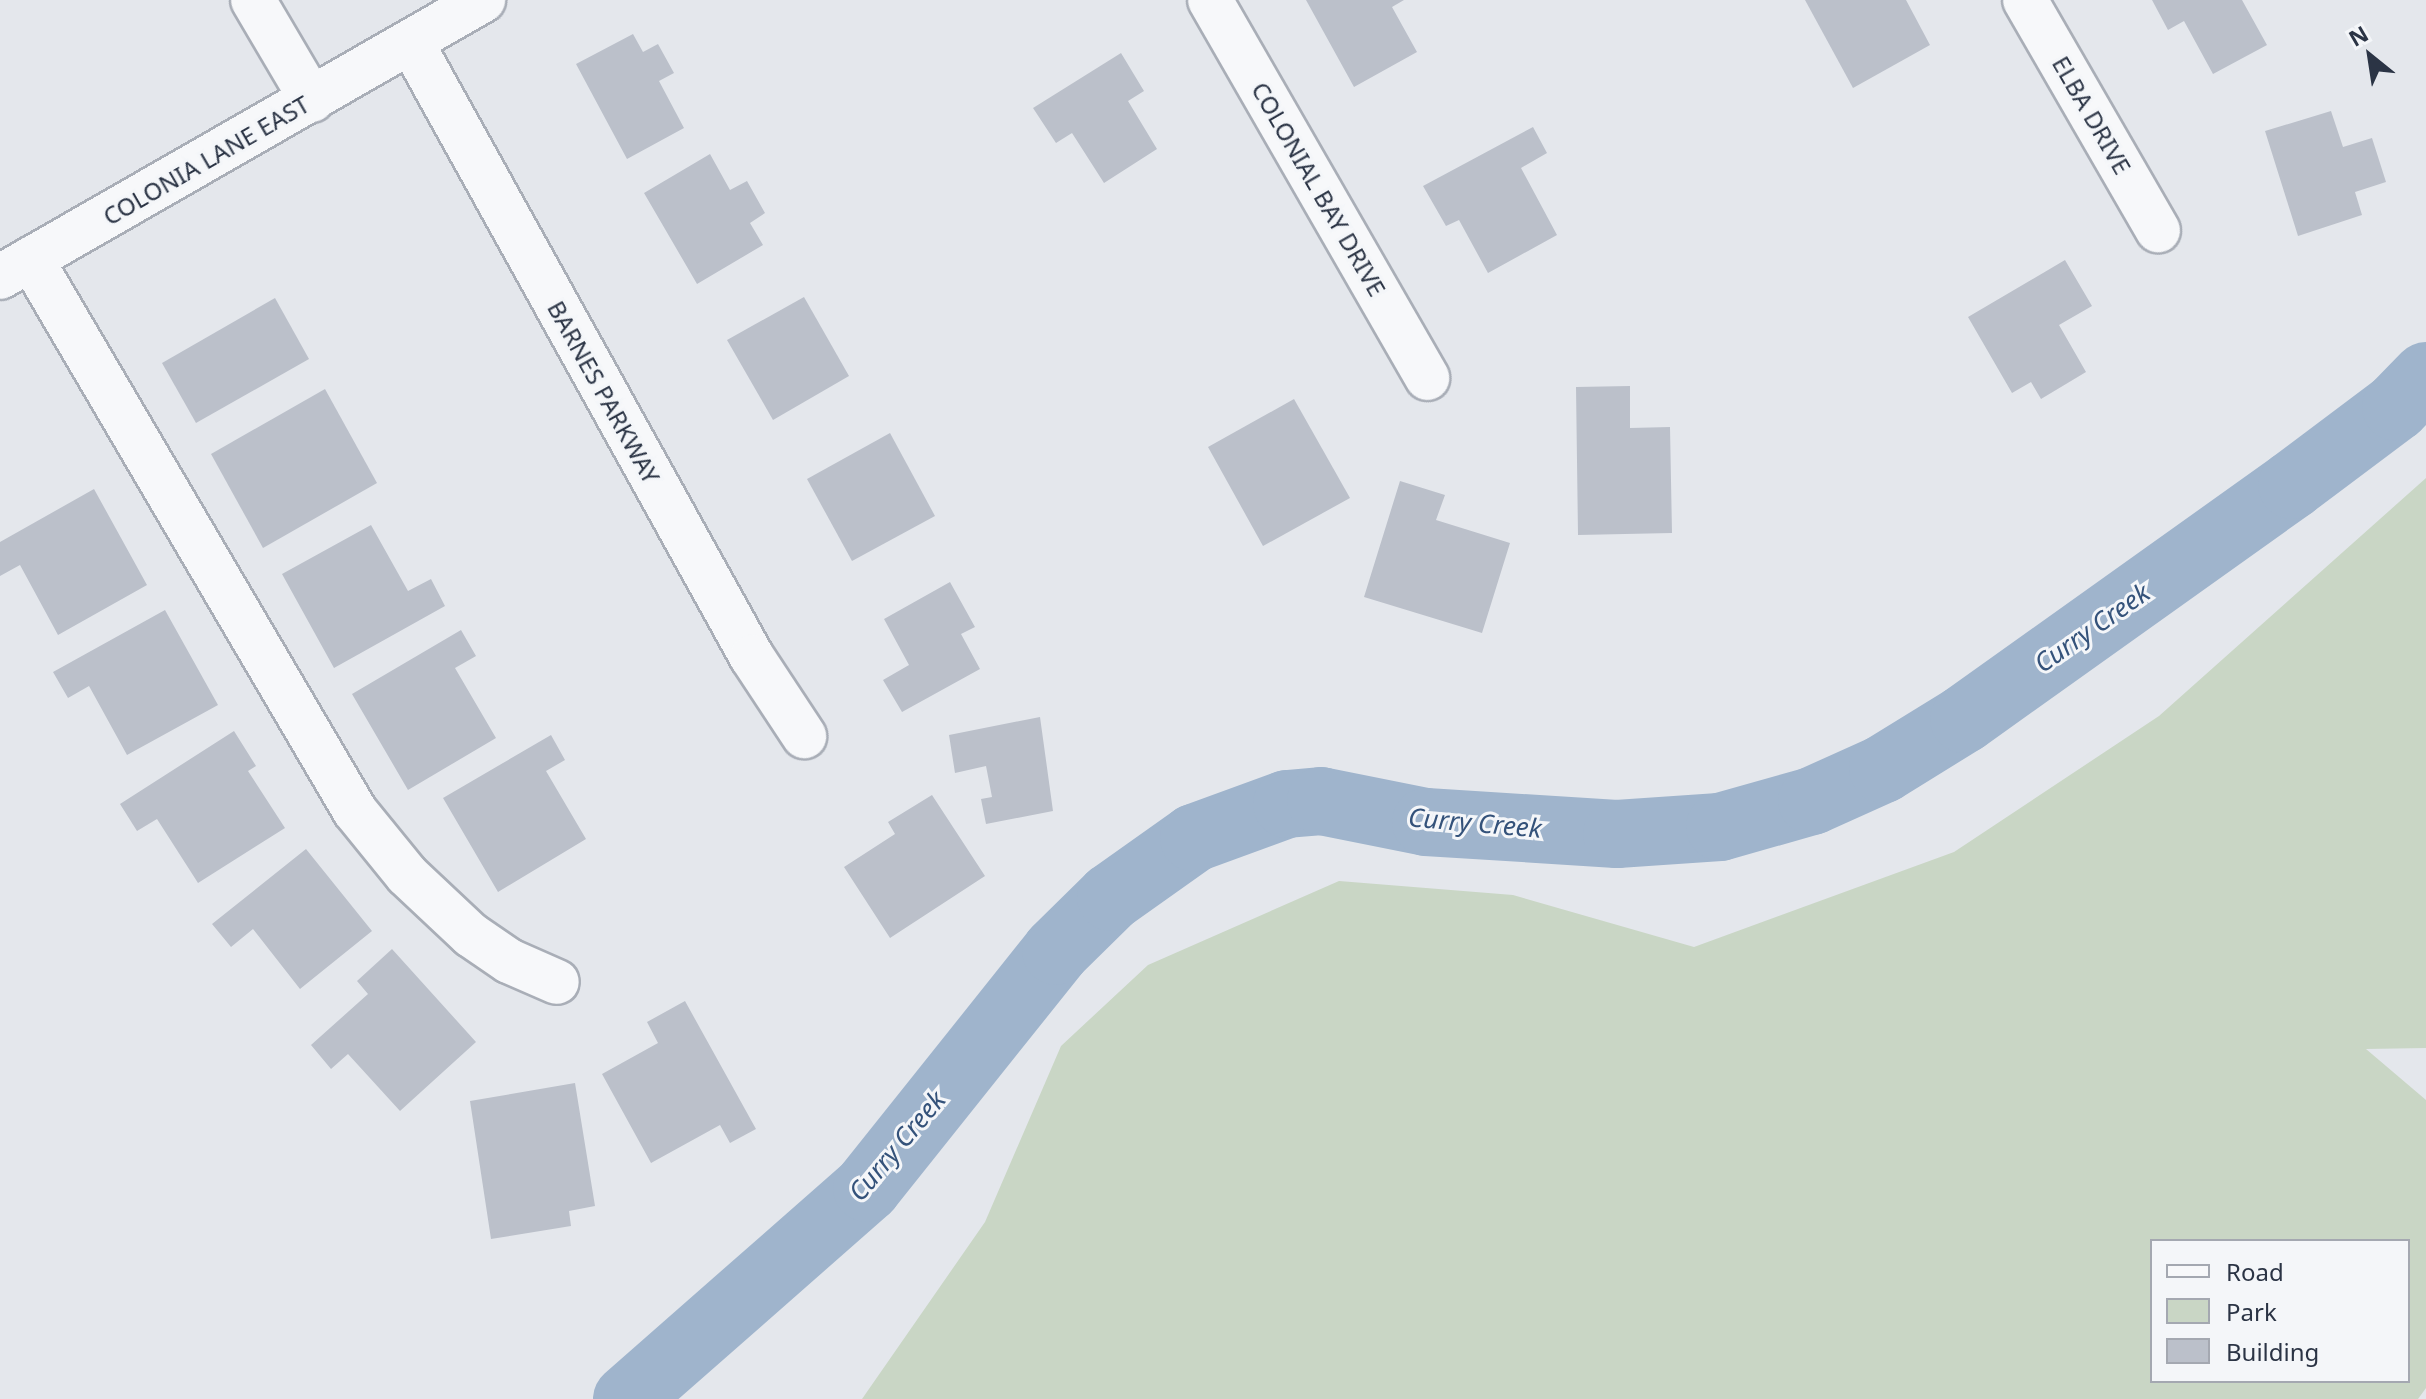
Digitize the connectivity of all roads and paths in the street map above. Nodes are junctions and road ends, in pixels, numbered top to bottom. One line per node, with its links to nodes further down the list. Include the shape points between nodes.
1 (253, 0): 7 (street)
2 (483, 0): 6 (street, COLONIA LANE EAST)
3 (505, 0): 6 (street, COLONIA LANE EAST)
4 (1210, 0): 10 (street, COLONIAL BAY DRIVE)
5 (2025, 0): 8 (street, ELBA DRIVE)
6 (412, 44): 7 (street, COLONIA LANE EAST); 11 (street, BARNES PARKWAY, via 752,657)
7 (312, 100): 9 (street, COLONIA LANE EAST)
8 (2158, 230)
9 (16, 268): 12 (street, via 355,811 407,875 471,935 509,961)
10 (1427, 378)
11 (804, 736)
12 (557, 982)

